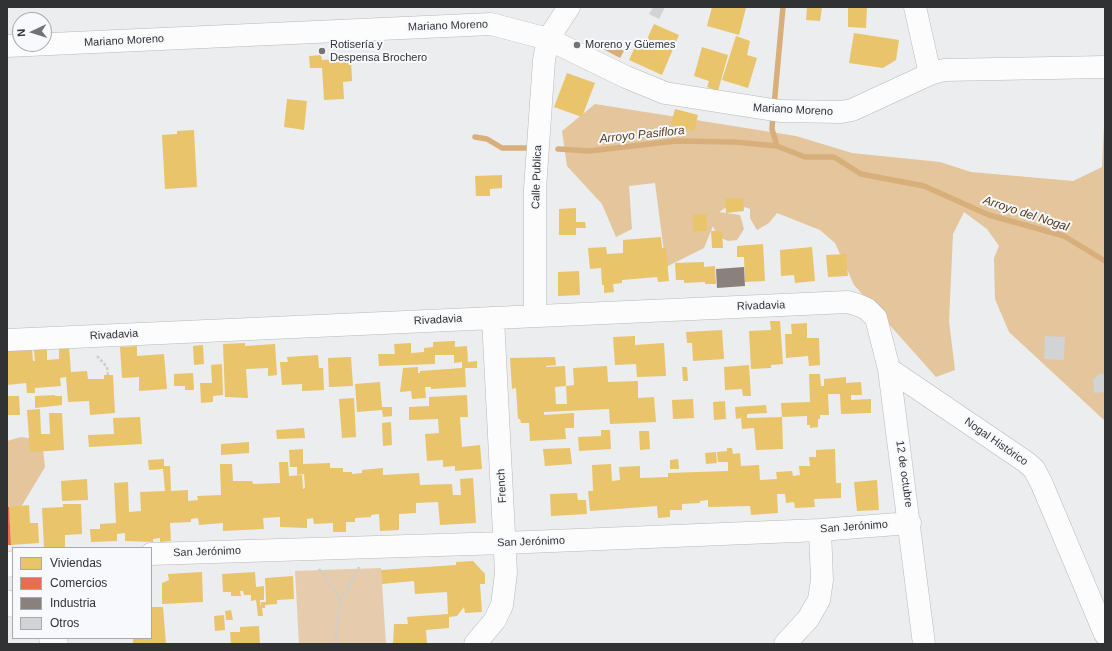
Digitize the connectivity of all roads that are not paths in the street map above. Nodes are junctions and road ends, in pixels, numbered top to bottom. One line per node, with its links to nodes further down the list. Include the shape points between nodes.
1 (569, 7): 3 (street)
2 (915, 7): 6 (street)
3 (548, 39): 4 (street, Mariano Moreno, via 491,24); 6 (street, Mariano Moreno, via 665,93 772,110 852,110); 8 (street, Calle Publica, via 544,60 535,190)
4 (7, 46)
5 (1105, 68): 6 (street, Mariano Moreno, via 944,70)
6 (930, 74)
7 (867, 309): 8 (street, Rivadavia, via 848,302); 11 (street, 12 de octubre, via 876,318)
8 (535, 316): 9 (street, Rivadavia)
9 (494, 318): 10 (street, Rivadavia); 14 (street, French)
10 (7, 340)
11 (889, 369): 12 (street, 12 de octubre); 16 (street, Nogal Histórico, via 1034,469)
12 (910, 523): 13 (street, San Jerónimo); 19 (street, 12 de octubre)
13 (820, 530): 14 (street, San Jerónimo); 18 (street, via 822,580 819,600 808,619)
14 (504, 543): 15 (street, San Jerónimo); 17 (street, French, via 506,573 502,605 495,620)
15 (152, 554)
16 (1105, 634)
17 (475, 644)
18 (785, 644)
19 (924, 644)

